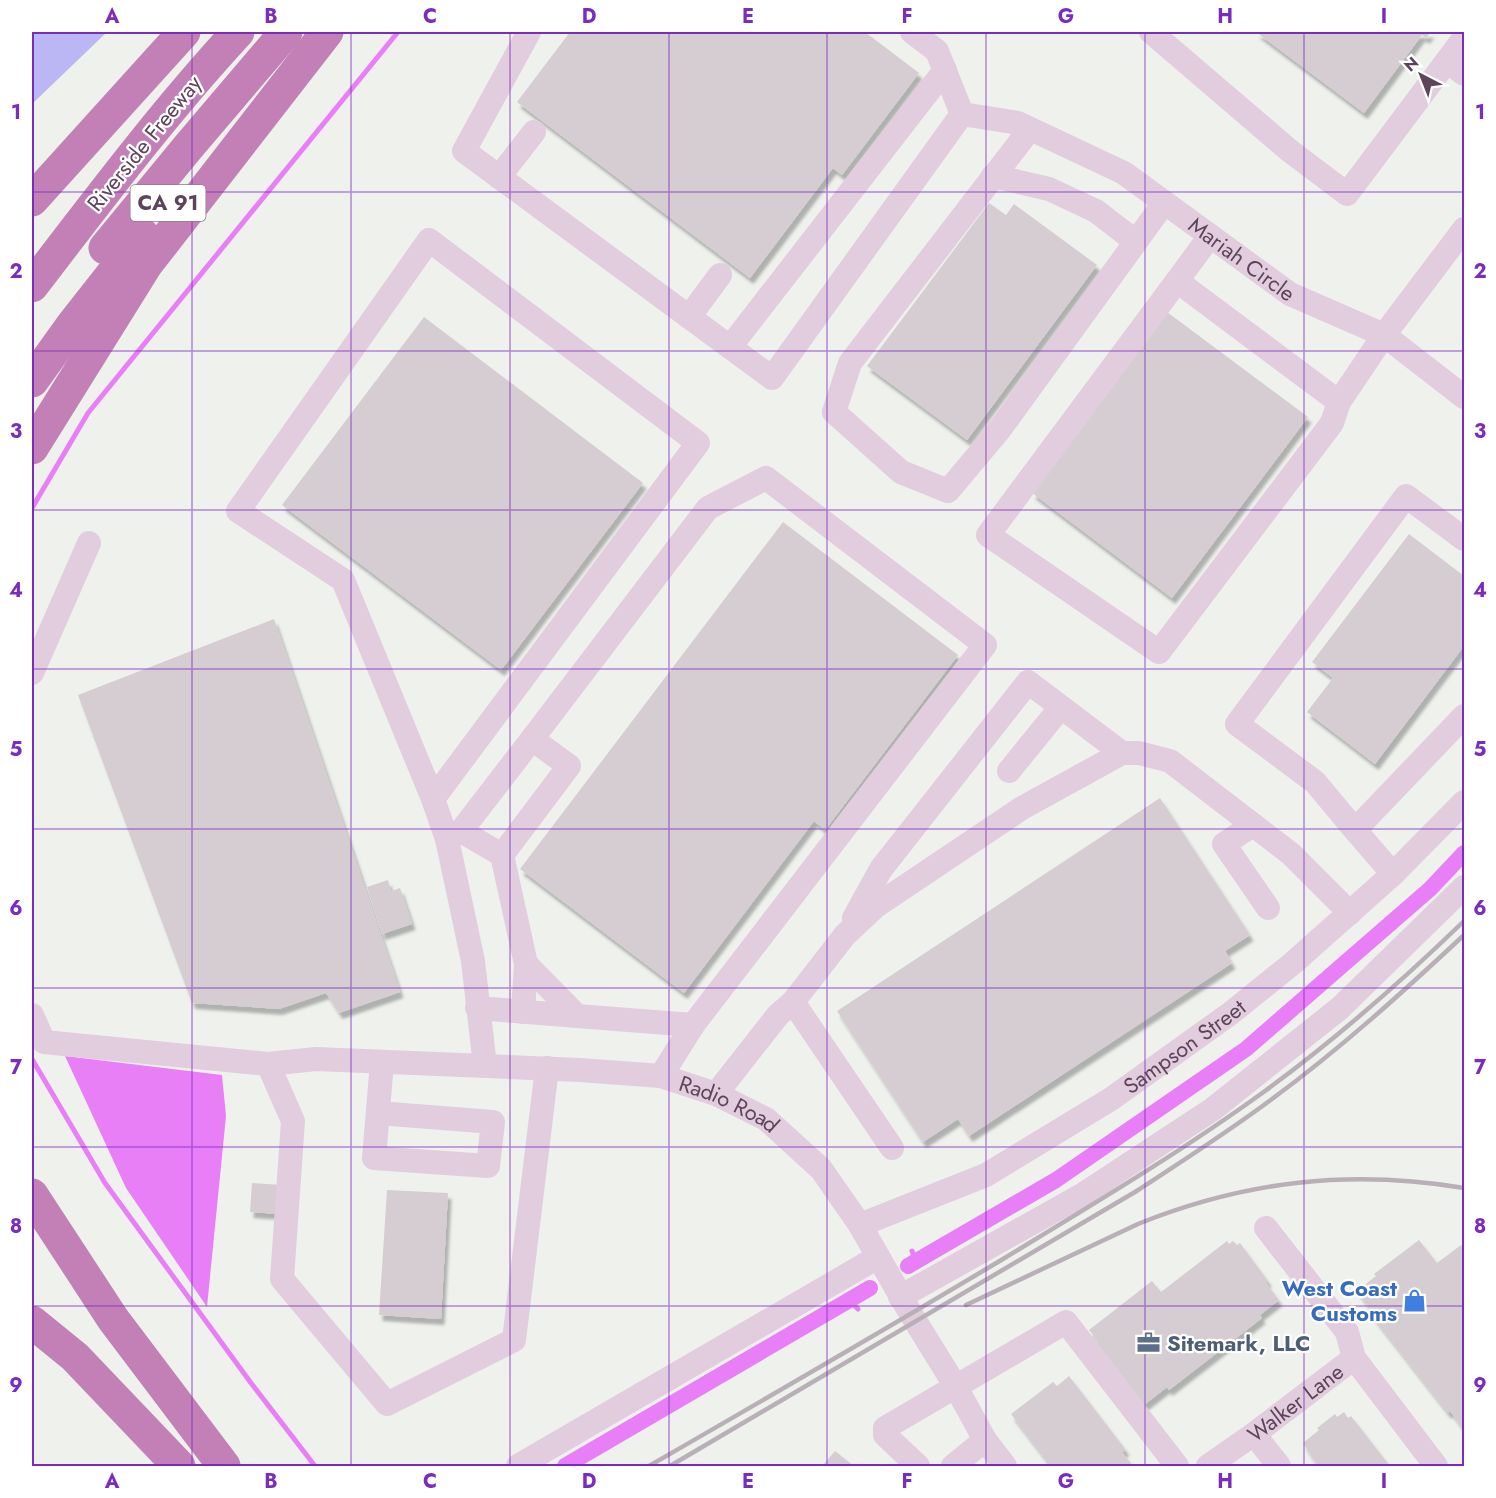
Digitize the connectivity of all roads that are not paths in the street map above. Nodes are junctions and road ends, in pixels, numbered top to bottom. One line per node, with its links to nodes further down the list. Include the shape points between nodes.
1 (184, 32): 17 (highway)
2 (238, 32): 24 (highway, Riverside Freeway / CA 91, via 120,171)
3 (286, 32): 27 (highway, via 107,247)
4 (314, 32): 29 (highway, CA 91, via 228,126)
5 (327, 32): 32 (highway, via 146,265)
6 (529, 32): 16 (street, via 464,151)
7 (912, 32): 11 (street, via 937,51)
8 (1151, 32): 10 (street, via 1290,151 1347,194)
9 (1464, 38): 10 (street)
10 (1456, 68)
11 (945, 70): 12 (street); 28 (street)
12 (962, 114): 13 (street, Mariah Circle); 28 (street, via 772,378)
13 (1024, 126): 15 (street); 18 (street, Mariah Circle, via 1124,173)
14 (534, 132): 16 (street)
15 (993, 176): 21 (street, via 1049,189 1096,211); 21 (street, via 850,363 834,412 901,472 948,491 1000,429)
16 (499, 177): 25 (street)
17 (32, 200)
18 (1164, 203): 20 (street, Mariah Circle); 21 (street)
19 (1464, 229): 26 (street)
20 (1210, 236): 23 (street); 26 (street, Mariah Circle, via 1290,294)
21 (1135, 241)
22 (720, 275): 25 (street)
23 (1177, 281): 31 (street); 31 (street, via 988,535 1159,652 1332,423)
24 (32, 286)
25 (689, 317): 28 (street)
26 (1384, 335): 30 (street, Mariah Circle); 31 (street)
27 (32, 345)
28 (730, 348)
29 (32, 381)
30 (1464, 397)
31 (1339, 402)
32 (32, 448)
33 (1464, 539): 44 (street, via 1406,496 1237,724 1315,782)
34 (89, 543): 35 (street)
35 (32, 673)
36 (1061, 707): 39 (street); 40 (street); 51 (street, via 1028,682 881,869)
37 (1464, 716): 44 (street)
38 (532, 739): 45 (street); 46 (street, via 569,766); 58 (street, via 708,508 766,478 985,645)
39 (1122, 753): 43 (street, via 1170,761); 51 (street, via 1022,808 876,906)
40 (1009, 771)
41 (433, 799): 41 (street, via 343,580 238,511 429,240 698,443); 45 (street)
42 (1464, 802): 47 (street, Sampson Street)
43 (1253, 825): 49 (street, via 1224,844); 50 (street, via 1291,854)
44 (1355, 830): 47 (street)
45 (454, 835): 46 (street); 54 (street)
46 (502, 855): 52 (street)
47 (1393, 874): 50 (street, Sampson Street)
48 (1464, 887): 71 (street, via 1340,1008 1213,1109 1082,1196)
49 (1268, 908)
50 (1350, 913): 68 (street, Sampson Street, via 1231,1013 1111,1100 986,1175)
51 (845, 935): 53 (street)
52 (526, 964): 55 (street); 57 (street)
53 (794, 1002): 64 (street, via 778,1015); 66 (street)
54 (477, 1008): 55 (street); 61 (street)
55 (524, 1012): 57 (street)
56 (32, 1015): 60 (street, Radio Road, via 44,1042)
57 (577, 1016): 58 (street)
58 (693, 1025): 63 (street)
59 (382, 1062): 60 (street, Radio Road, via 316,1059); 61 (street, Radio Road); 65 (street)
60 (268, 1064): 62 (street, via 293,1121 282,1280 387,1404 514,1340)
61 (485, 1066): 62 (street, Radio Road)
62 (547, 1068): 63 (street, Radio Road)
63 (661, 1076): 64 (street, Radio Road)
64 (716, 1094): 68 (street, Radio Road, via 774,1126 821,1169)
65 (378, 1113): 65 (street, via 374,1158 488,1166 494,1122)
66 (892, 1148)
67 (32, 1195): 78 (highway, via 113,1319)
68 (860, 1225): 70 (street, Radio Road)
69 (1266, 1228): 73 (street, via 1347,1332)
70 (880, 1261): 71 (street, Radio Road); 79 (street)
71 (898, 1293): 74 (street, Radio Road)
72 (32, 1322): 77 (highway, via 75,1357)
73 (1354, 1358): 75 (street, Walker Lane); 86 (street)
74 (956, 1387): 76 (street, Radio Road); 80 (street, via 885,1428 885,1434); 83 (street, via 1066,1322)
75 (1254, 1434): 84 (street, Walker Lane); 85 (street)
76 (985, 1440): 81 (street); 82 (street, Radio Road)
77 (179, 1467)
78 (224, 1467)
79 (518, 1467)
80 (918, 1467)
81 (953, 1467)
82 (1005, 1467)
83 (1177, 1467)
84 (1208, 1467)
85 (1279, 1467)
86 (1436, 1467)

